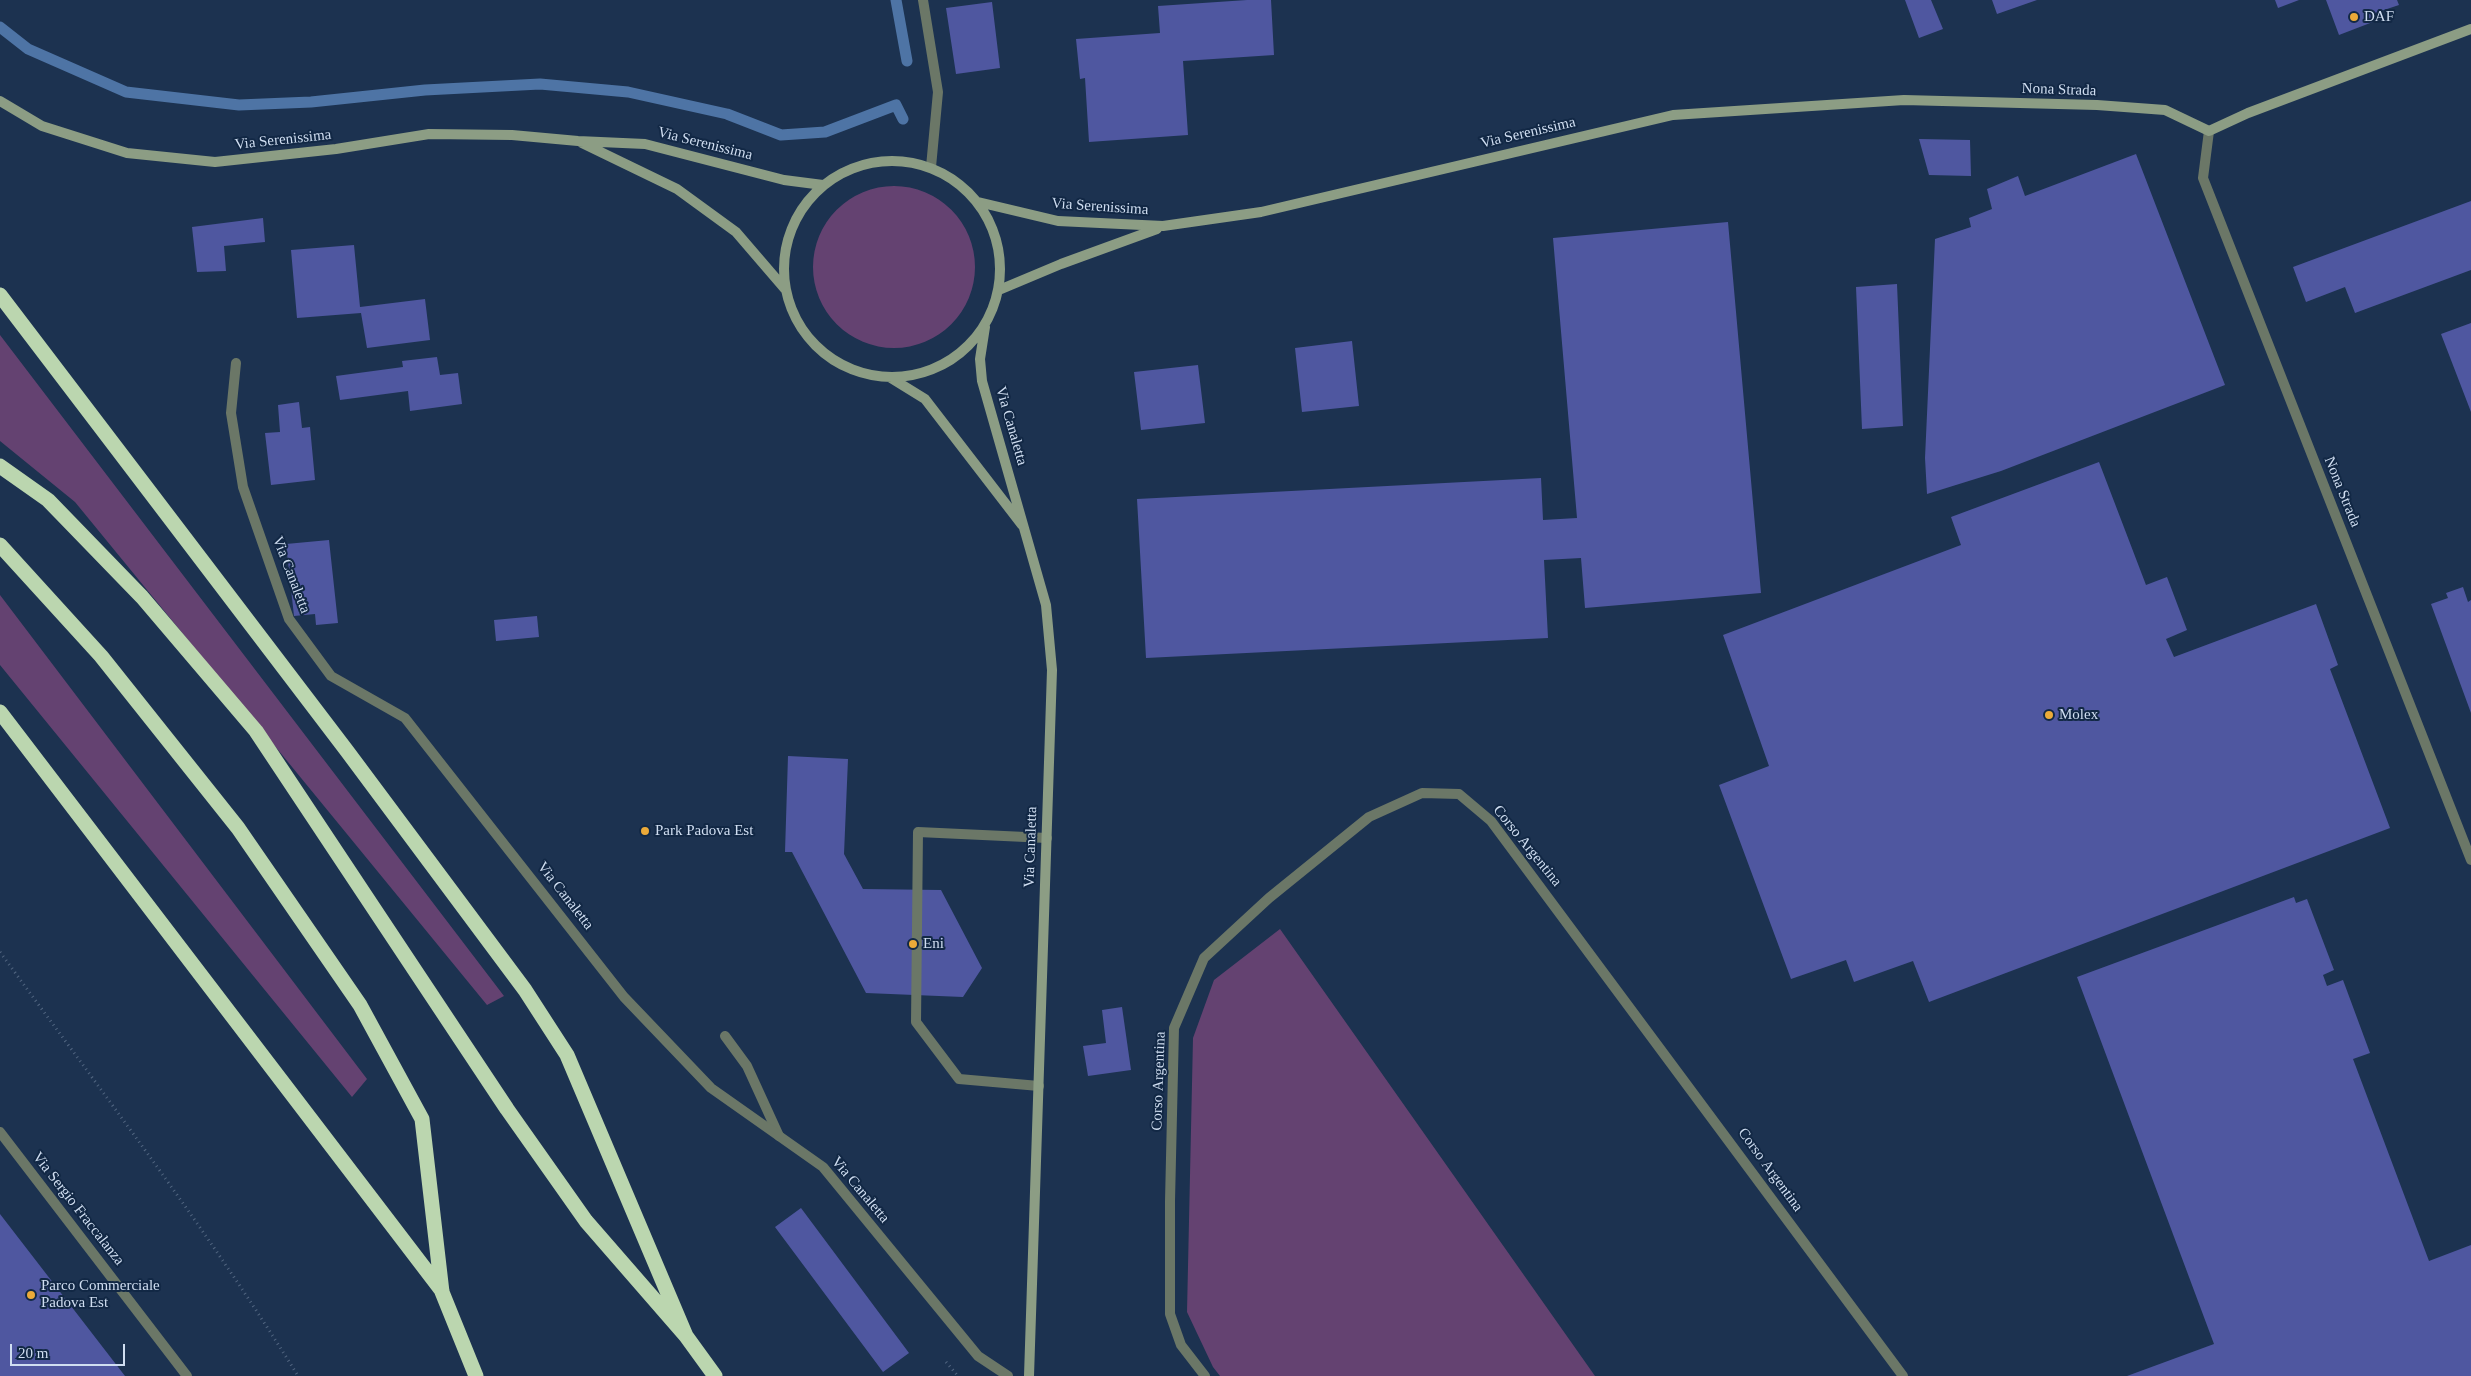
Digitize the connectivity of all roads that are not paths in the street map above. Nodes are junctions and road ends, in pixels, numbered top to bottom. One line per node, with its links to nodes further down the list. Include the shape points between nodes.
1 (923, 0): 7 (street, via 938,92)
2 (2471, 30): 5 (street)
3 (1904, 100): 5 (street, Nona Strada, via 2165,110); 10 (street, Via Serenissima, via 1673,115 1261,212)
4 (0, 101): 6 (street, Via Serenissima, via 42,126 127,153 216,162 336,149 429,134 512,135)
5 (2208, 131): 22 (street, Nona Strada, via 2203,178)
6 (578, 141): 8 (street, Via Serenissima, via 645,144 784,180); 11 (street, Via Serenissima, via 692,200 736,232)
7 (931, 167): 8 (street, Via Serenissima, via 894,160 856,166); 9 (street, Via Serenissima)
8 (823, 185): 11 (street, Via Serenissima, via 803,206 790,232 783,260)
9 (978, 202): 10 (street, Via Serenissima, via 1058,221); 12 (street, Via Serenissima, via 993,229 998,251)
10 (1163, 226): 12 (street, Via Serenissima)
11 (785, 289): 16 (street, Via Serenissima, via 798,324 822,353 854,372)
12 (999, 290): 14 (street, Via Serenissima)
13 (0, 294): 28 (highway, via 525,990 567,1056)
14 (985, 327): 16 (street, Via Serenissima, via 961,354 928,372); 18 (street, Via Canaletta, via 980,359 982,381)
15 (236, 363): 26 (street, Via Canaletta, via 231,413 243,487 289,619 331,676 406,718 624,996 711,1088)
16 (891, 378): 18 (street, Via Canaletta, via 925,399)
17 (0, 466): 28 (highway, via 48,500 142,597 256,730 507,1109 586,1221)
18 (1026, 531): 21 (street, Via Canaletta, via 1046,605 1052,670)
19 (0, 545): 27 (highway, via 101,656 238,828 360,1005 422,1119)
20 (0, 712): 27 (highway)
21 (1047, 838): 24 (street, Via Canaletta); 24 (street, via 918,832 916,1022 959,1079)
22 (2471, 860)
23 (725, 1036): 26 (street, via 747,1066)
24 (1039, 1086): 33 (street, Via Canaletta)
25 (0, 1132): 29 (street, Via Sergio Fraccalanza)
26 (779, 1136): 32 (street, Via Canaletta, via 823,1168 978,1356)
27 (442, 1292): 30 (highway)
28 (686, 1336): 31 (highway)
29 (187, 1376)
30 (476, 1376)
31 (715, 1376)
32 (1008, 1376)
33 (1029, 1376)
34 (1205, 1376): 35 (street, Corso Argentina, via 1181,1345 1170,1314 1174,1028 1204,958 1269,898 1369,817 1422,793 1459,794 1491,820)
35 (1903, 1376)

